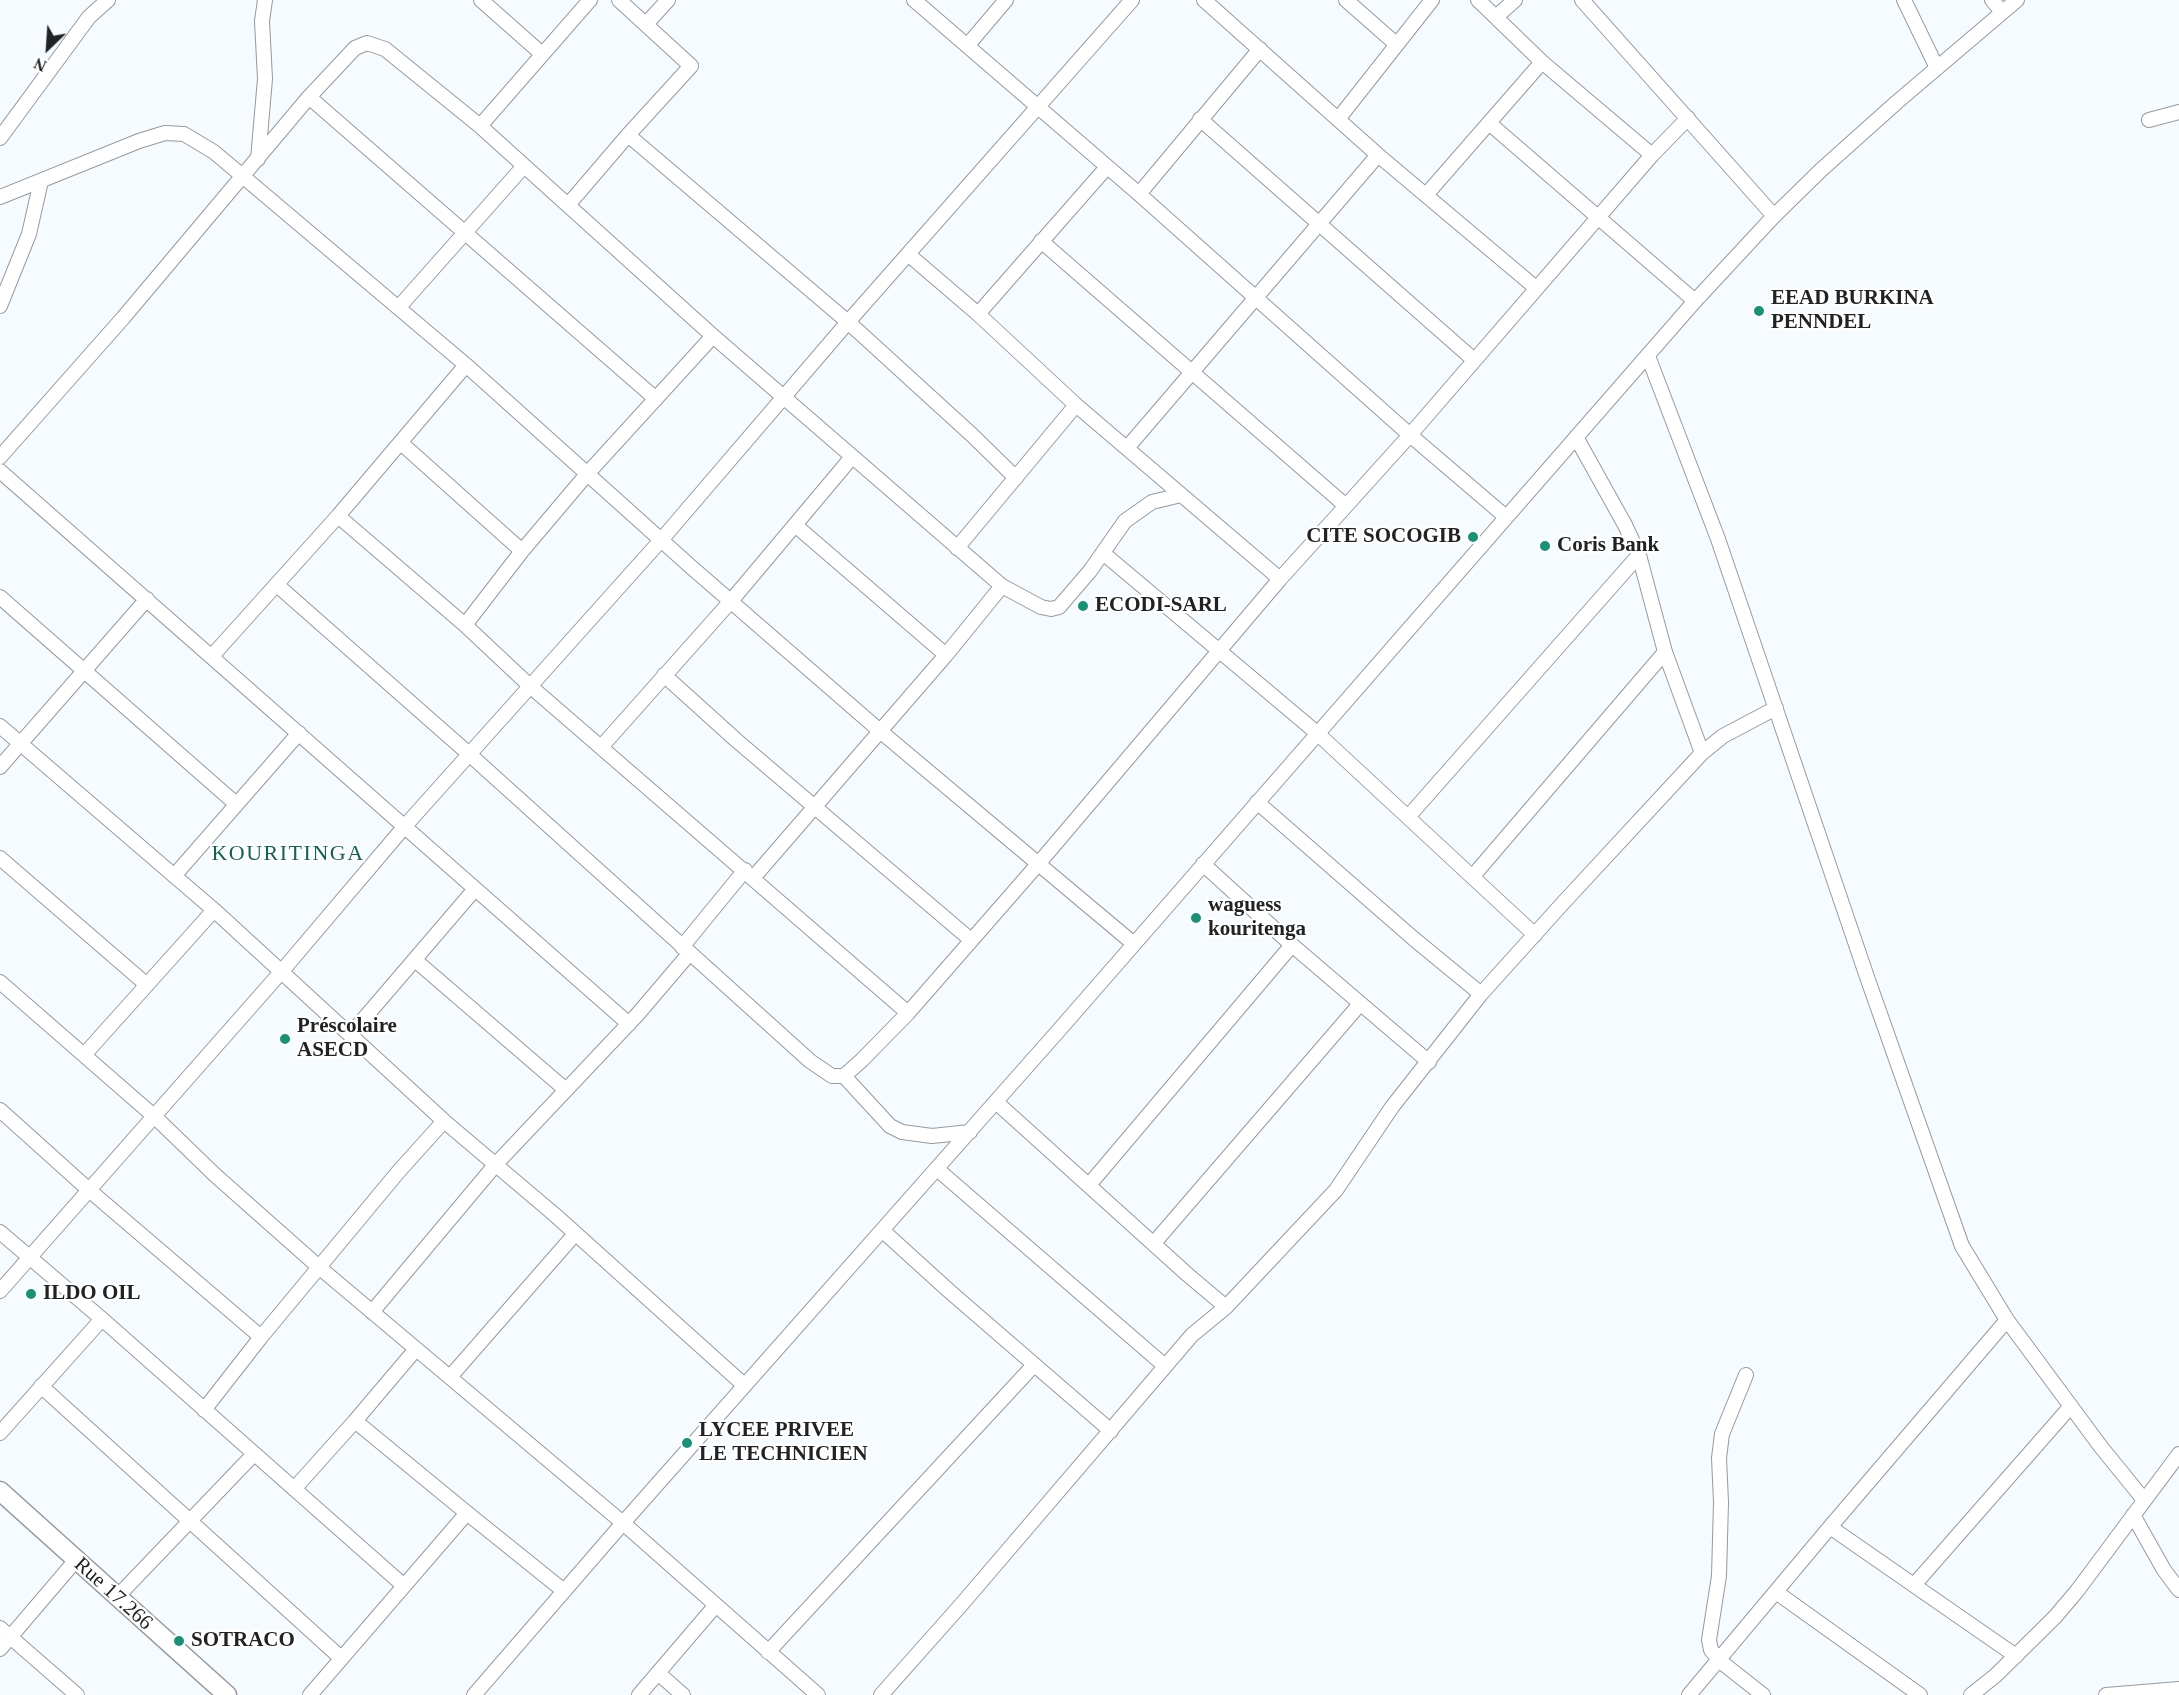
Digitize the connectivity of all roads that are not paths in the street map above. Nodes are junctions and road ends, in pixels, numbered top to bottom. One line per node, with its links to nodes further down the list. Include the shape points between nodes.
1 (108, 0): 34 (street, via 88,17)
2 (265, 0): 43 (street, via 265,79)
3 (481, 0): 25 (street)
4 (590, 0): 25 (street)
5 (619, 0): 21 (street)
6 (668, 0): 21 (street)
7 (914, 0): 23 (street)
8 (1006, 0): 23 (street)
9 (1132, 0): 29 (street)
10 (1204, 0): 24 (street)
11 (1346, 0): 22 (street)
12 (1432, 0): 22 (street)
13 (1478, 0): 20 (street)
14 (1515, 0): 20 (street)
15 (1582, 0): 33 (street)
16 (1904, 0): 27 (street)
17 (1992, 0): 19 (street)
18 (2017, 0): 19 (street)
19 (2002, 12): 27 (street)
20 (1497, 16): 26 (street)
21 (646, 24): 39 (street, via 691,66)
22 (1396, 44): 32 (street)
23 (967, 46): 29 (street)
24 (1260, 49): 32 (street); 35 (street)
25 (542, 54): 38 (street)
26 (1542, 62): 37 (street); 42 (street)
27 (1937, 68): 53 (street)
28 (309, 97): 38 (street, via 356,48 367,43 385,49); 43 (street); 55 (street)
29 (1038, 107): 45 (street); 57 (street)
30 (2179, 112): 36 (street)
31 (0, 115): 34 (street)
32 (1339, 118): 41 (street)
33 (1688, 118): 42 (street); 53 (street)
34 (15, 119): 40 (street)
35 (1200, 119): 48 (street); 54 (street)
36 (2149, 120)
37 (1489, 123): 49 (street); 52 (street)
38 (480, 126): 44 (street)
39 (628, 135): 51 (street); 64 (street)
40 (0, 138)
41 (1378, 155): 49 (street); 54 (street)
42 (1652, 155): 52 (street)
43 (258, 159): 46 (street)
44 (524, 166): 51 (street); 55 (street)
45 (1107, 166): 48 (street); 56 (street)
46 (243, 177): 47 (street, via 214,152 176,132 139,141); 62 (street); 78 (street)
47 (41, 181): 50 (street); 61 (street, via 29,234)
48 (1139, 194): 59 (street)
49 (1426, 195): 58 (street)
50 (0, 197)
51 (568, 206): 65 (street)
52 (1598, 216): 58 (street); 60 (street)
53 (1774, 216): 60 (street)
54 (1319, 225): 59 (street); 67 (street)
55 (465, 233): 62 (street); 71 (street)
56 (1041, 241): 63 (street); 69 (street)
57 (909, 255): 63 (street); 64 (street)
58 (1536, 288): 67 (street)
59 (1257, 299): 69 (street); 73 (street)
60 (1695, 301): 66 (street)
61 (0, 306)
62 (399, 307): 68 (street)
63 (978, 314): 72 (street)
64 (848, 322): 70 (street); 81 (street)
65 (713, 336): 70 (street); 71 (street)
66 (1648, 356): 74 (street); 106 (street, via 1718,539)
67 (1473, 360): 73 (street)
68 (466, 365): 75 (street); 80 (street)
69 (1193, 371): 76 (street); 83 (street)
70 (784, 396): 77 (street); 87 (street)
71 (656, 399): 80 (street)
72 (1076, 405): 76 (street); 81 (street)
73 (1410, 435): 83 (street); 85 (street)
74 (1576, 437): 85 (street); 91 (street)
75 (401, 443): 84 (street); 89 (street)
76 (1127, 448): 82 (street)
77 (852, 457): 86 (street); 88 (street)
78 (0, 458)
79 (0, 471): 96 (street)
80 (588, 473): 87 (street); 89 (street)
81 (1016, 478): 88 (street)
82 (1182, 495): 90 (street, via 1137,510 1118,529); 92 (street)
83 (1346, 506): 92 (street)
84 (338, 516): 93 (street); 98 (street)
85 (1506, 517): 110 (street)
86 (795, 525): 97 (street); 102 (street)
87 (662, 539): 97 (street); 105 (street)
88 (957, 548): 94 (street)
89 (522, 551): 98 (street)
90 (1103, 553): 94 (street, via 1059,607 1041,607); 99 (street)
91 (1639, 555): 100 (street); 119 (street)
92 (1280, 579): 99 (street)
93 (277, 585): 101 (street); 114 (street)
94 (1002, 586): 102 (street)
95 (0, 597): 103 (street)
96 (147, 599): 101 (street); 103 (street)
97 (731, 601): 104 (street); 108 (street)
98 (465, 625): 105 (street)
99 (1219, 650): 110 (street); 122 (street)
100 (1665, 652): 113 (street); 126 (street)
101 (212, 656): 109 (street)
102 (946, 656): 108 (street)
103 (84, 671): 111 (street); 117 (street)
104 (664, 675): 112 (street); 118 (street)
105 (530, 686): 112 (street); 114 (street)
106 (1776, 708): 113 (street, via 1723,736); 166 (street, via 1962,1246)
107 (0, 726): 111 (street)
108 (880, 731): 118 (street); 122 (street)
109 (299, 733): 117 (street); 120 (street)
110 (1317, 733): 116 (street); 119 (street)
111 (20, 744): 115 (street); 125 (street)
112 (602, 746): 124 (street)
113 (1702, 753): 129 (street)
114 (469, 754): 120 (street); 133 (street)
115 (0, 767)
116 (1257, 802): 123 (street); 138 (street)
117 (235, 803): 125 (street)
118 (814, 806): 124 (street); 130 (street)
119 (1408, 817): 126 (street)
120 (405, 826): 127 (street); 135 (street)
121 (0, 858): 137 (street)
122 (1039, 863): 130 (street); 131 (street)
123 (1203, 864): 131 (street); 132 (street)
124 (749, 874): 133 (street); 140 (street)
125 (174, 876): 128 (street)
126 (1473, 876): 129 (street)
127 (475, 889): 134 (street); 141 (street)
128 (213, 910): 135 (street); 137 (street)
129 (1535, 934): 138 (street)
130 (970, 940): 140 (street)
131 (1134, 944): 147 (street)
132 (1292, 945): 139 (street); 154 (street)
133 (686, 951): 141 (street); 145 (street, via 810,1061 832,1076)
134 (415, 960): 142 (street); 146 (street)
135 (282, 971): 142 (street); 149 (street)
136 (0, 982): 143 (street)
137 (147, 985): 143 (street)
138 (1481, 994): 144 (street)
139 (1360, 1004): 144 (street); 159 (street)
140 (908, 1013): 145 (street)
141 (629, 1024): 146 (street)
142 (350, 1035): 150 (street)
143 (84, 1055): 149 (street)
144 (1429, 1062): 163 (street, via 1392,1107 1336,1190)
145 (844, 1076): 151 (street, via 890,1126 902,1132 932,1136)
146 (566, 1090): 152 (street)
147 (996, 1102): 151 (street); 154 (street)
148 (0, 1110): 155 (street)
149 (155, 1117): 155 (street); 161 (street)
150 (444, 1121): 152 (street); 161 (street)
151 (970, 1132): 153 (street)
152 (496, 1164): 158 (street); 164 (street)
153 (937, 1169): 156 (street); 170 (street)
154 (1089, 1185): 159 (street)
155 (89, 1190): 160 (street); 167 (street)
156 (883, 1231): 169 (street); 173 (street)
157 (0, 1232): 160 (street)
158 (575, 1234): 172 (street); 173 (street)
159 (1154, 1243): 163 (street)
160 (30, 1256): 162 (street); 165 (street)
161 (320, 1268): 164 (street); 167 (street)
162 (0, 1291)
163 (1226, 1307): 170 (street, via 1192,1335)
164 (372, 1312): 168 (street)
165 (102, 1319): 174 (street); 176 (street)
166 (2007, 1320): 175 (street); 189 (street)
167 (261, 1337): 176 (street)
168 (416, 1349): 172 (street); 177 (street)
169 (1034, 1365): 178 (street); 200 (street)
170 (1165, 1366): 178 (street)
171 (1746, 1375): 203 (street, via 1722,1434 1719,1458 1719,1576 1709,1640)
172 (450, 1377): 188 (street)
173 (744, 1385): 188 (street)
174 (41, 1386): 179 (street); 187 (street)
175 (2071, 1406): 184 (street); 192 (street)
176 (204, 1410): 180 (street)
177 (355, 1420): 182 (street); 185 (street)
178 (1111, 1431): 213 (street)
179 (0, 1433)
180 (254, 1454): 182 (street); 187 (street)
181 (2179, 1454): 184 (street)
182 (294, 1489): 191 (street)
183 (0, 1491): 190 (main road, Rue 17.266)
184 (2144, 1500): 186 (street)
185 (467, 1513): 191 (street); 194 (street)
186 (2133, 1515): 193 (street); 201 (street, via 2077,1591)
187 (191, 1522): 196 (street); 202 (street)
188 (623, 1523): 194 (street); 197 (street)
189 (1830, 1527): 192 (street); 195 (street)
190 (75, 1560): 196 (main road, Rue 17.266); 198 (street)
191 (403, 1585): 202 (street)
192 (1914, 1585): 201 (street)
193 (2179, 1590)
194 (564, 1591): 209 (street)
195 (1776, 1592): 203 (street); 216 (street)
196 (117, 1598): 207 (main road, Rue 17.266)
197 (716, 1605): 200 (street); 204 (street)
198 (5, 1632): 199 (street); 206 (street)
199 (0, 1648)
200 (768, 1652): 212 (street)
201 (2016, 1656): 217 (street)
202 (341, 1658): 208 (street)
203 (1720, 1661): 214 (street); 215 (street)
204 (658, 1673): 210 (street); 211 (street)
205 (2179, 1689): 218 (street)
206 (77, 1695)
207 (226, 1695)
208 (310, 1695)
209 (474, 1695)
210 (639, 1695)
211 (683, 1695)
212 (818, 1695)
213 (881, 1695)
214 (1689, 1695)
215 (1763, 1695)
216 (1920, 1695)
217 (1971, 1695)
218 (2106, 1695)

